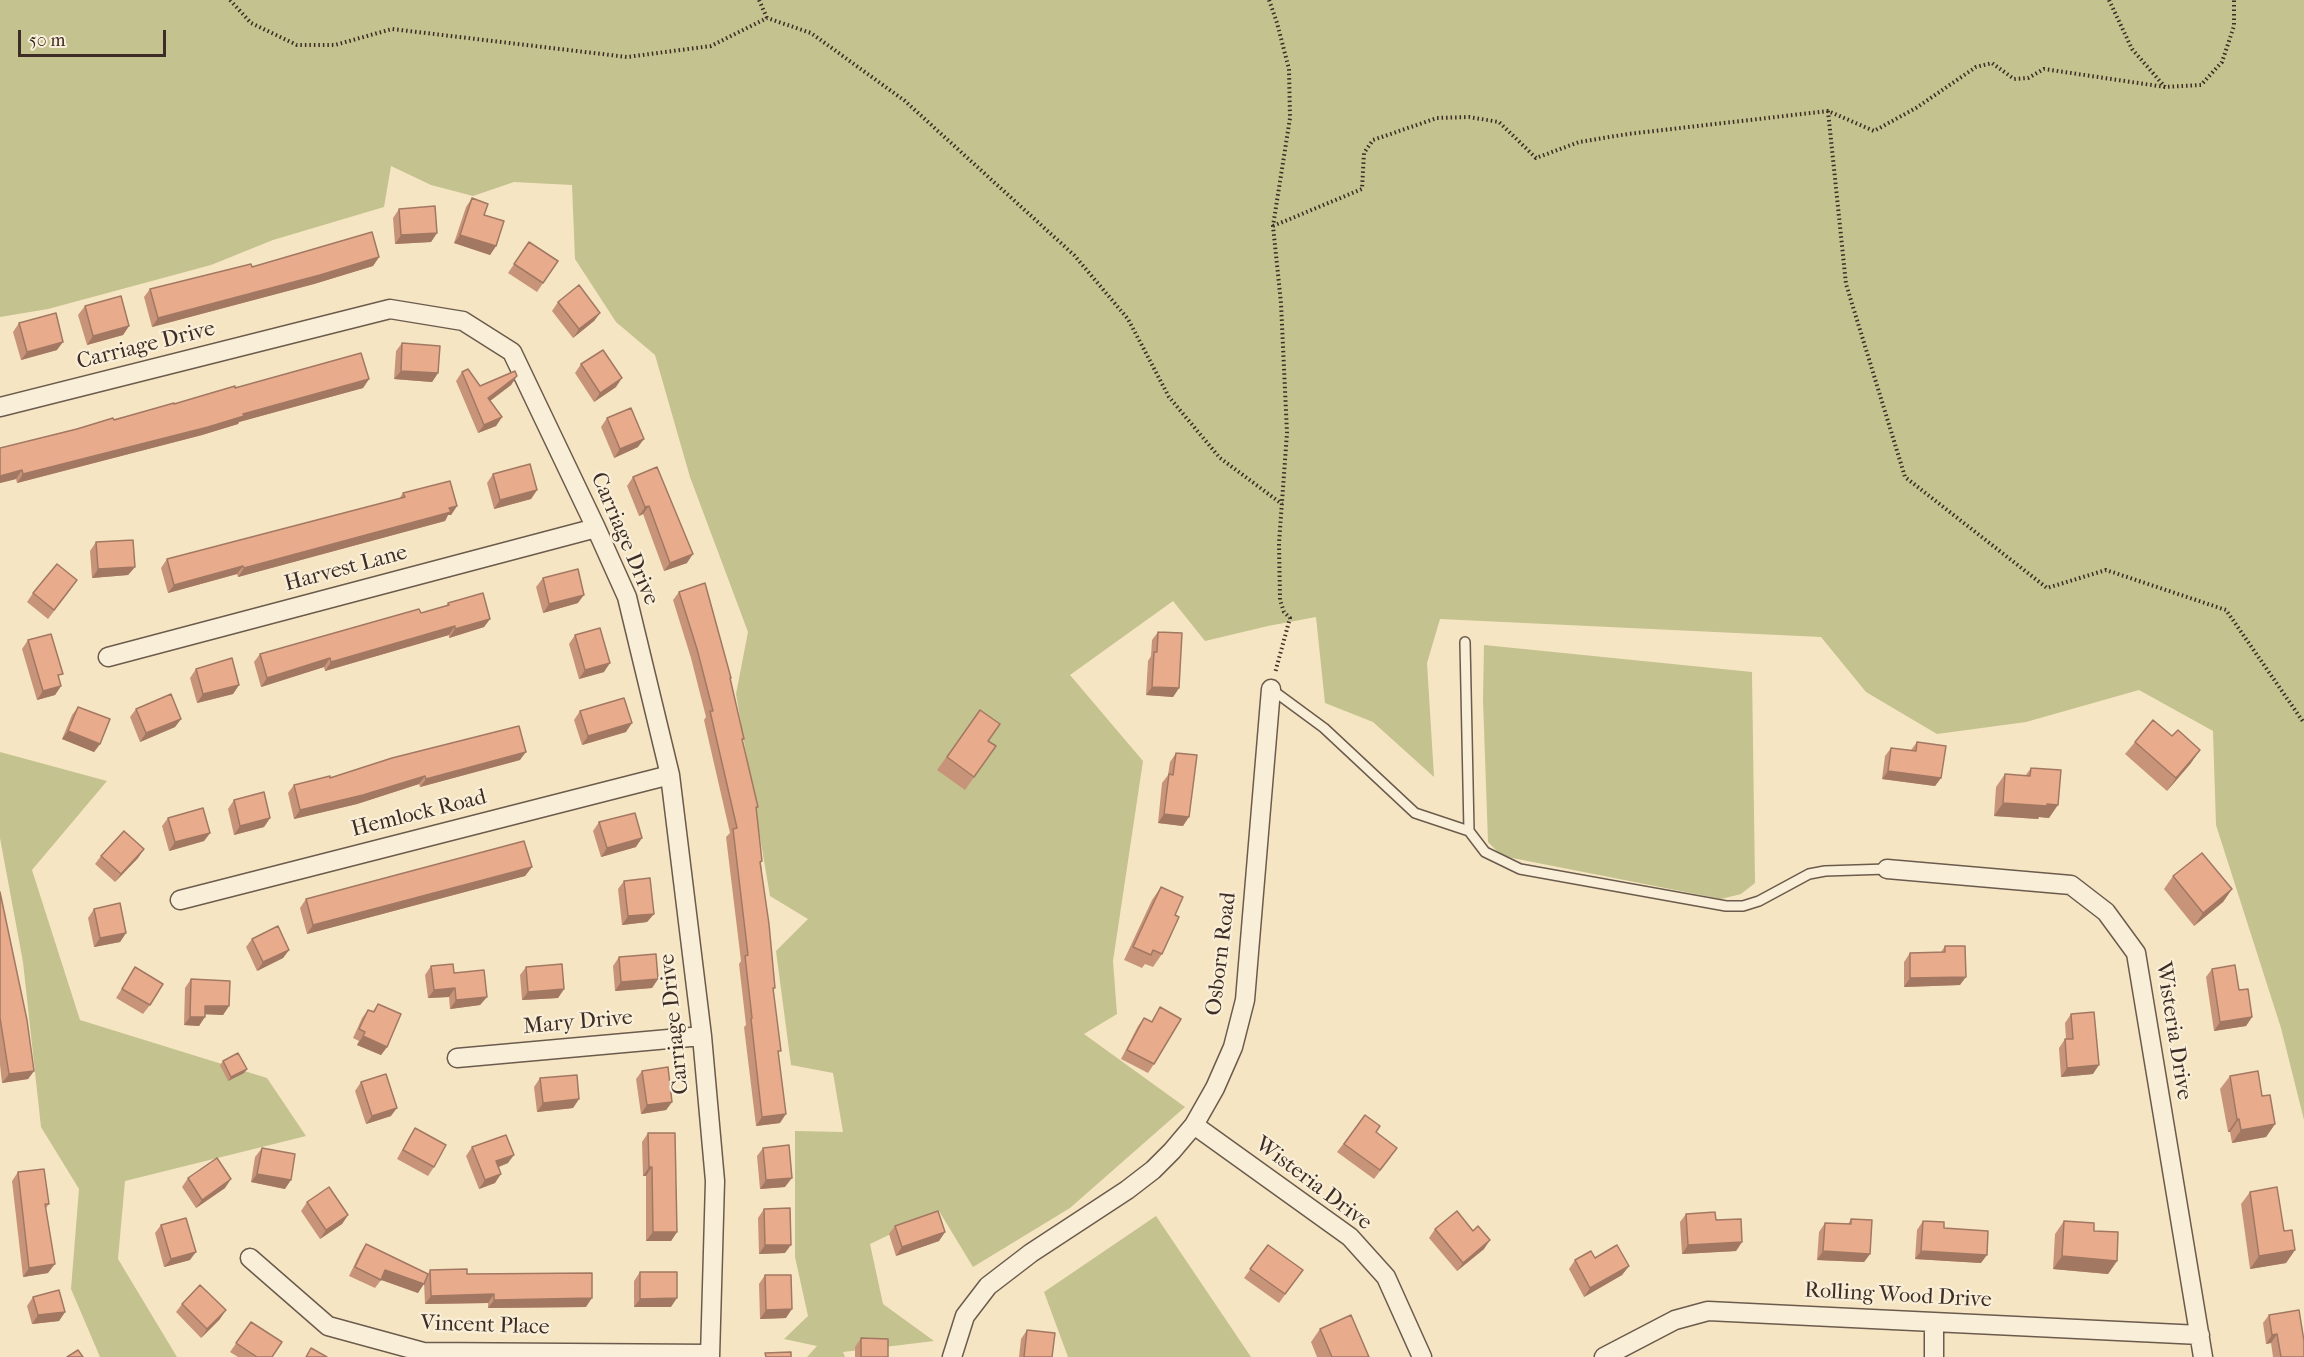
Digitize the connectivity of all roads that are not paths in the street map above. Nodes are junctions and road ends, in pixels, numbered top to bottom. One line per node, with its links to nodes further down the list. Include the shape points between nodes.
1 (0, 407): 2 (street, Carriage Drive, via 390,309 463,321 512,352)
2 (596, 528): 4 (street, Harvest Lane); 6 (street, Carriage Drive, via 627,597)
3 (1465, 642): 7 (lane)
4 (108, 657)
5 (1272, 688): 7 (lane, via 1324,728 1415,813); 12 (street, Osborn Road, via 1245,1000 1233,1047)
6 (670, 775): 9 (street, Hemlock Road); 10 (street, Carriage Drive)
7 (1469, 831): 8 (lane, via 1485,852 1520,869 1726,906 1759,901 1809,874)
8 (1887, 869): 15 (street, Wisteria Drive, via 2072,885 2106,912 2136,953)
9 (180, 900)
10 (702, 1036): 11 (street, Mary Drive); 16 (street, Carriage Drive, via 715,1181)
11 (457, 1058)
12 (1194, 1125): 17 (street, Osborn Road, via 1153,1170 1030,1253 988,1287 965,1316); 18 (street, Wisteria Drive, via 1350,1237 1386,1277)
13 (250, 1258): 16 (street, Vincent Place, via 328,1326 423,1352)
14 (1934, 1322): 15 (street, Rolling Wood Drive); 19 (street, Rolling Wood Drive, via 1708,1311 1675,1320); 20 (street)
15 (2200, 1335): 21 (street, Wisteria Drive)
16 (710, 1355)
17 (952, 1357)
18 (1422, 1357)
19 (1604, 1357)
20 (1934, 1357)
21 (2203, 1357)

